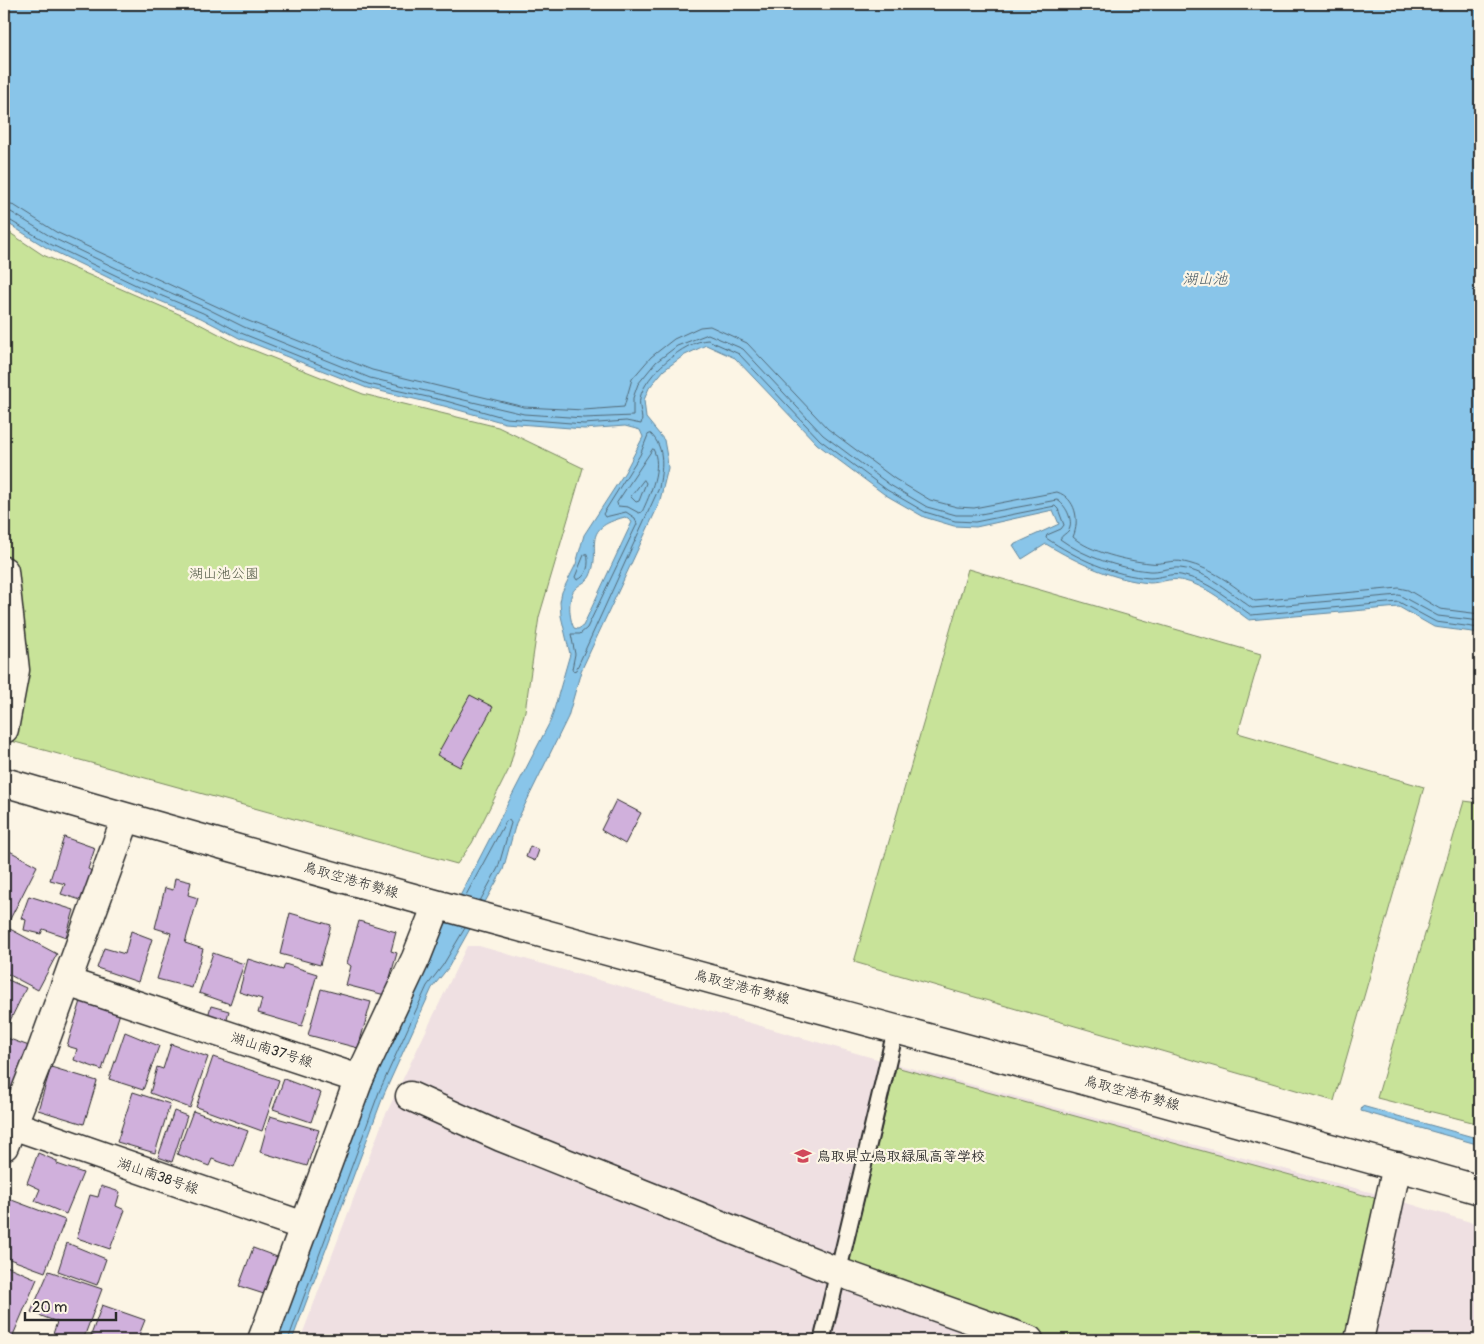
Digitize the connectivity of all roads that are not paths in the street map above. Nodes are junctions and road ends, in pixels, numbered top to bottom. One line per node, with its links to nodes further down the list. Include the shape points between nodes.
1 (4, 571): 2 (street, via 15,670)
2 (4, 729)
3 (4, 782): 4 (street, 鳥取空港布勢線)
4 (126, 818): 5 (street, 鳥取空港布勢線); 6 (street)
5 (437, 904): 7 (street, 鳥取空港布勢線); 8 (street, via 416,958)
6 (67, 982): 8 (street, 湖山南37号線); 10 (street)
7 (896, 1028): 11 (street, 鳥取空港布勢線); 14 (lane)
8 (359, 1079): 13 (street)
9 (410, 1096): 14 (street, via 510,1140)
10 (7, 1132): 13 (street, 湖山南38号線)
11 (1397, 1166): 12 (street, 鳥取空港布勢線); 18 (street)
12 (1480, 1190)
13 (304, 1226): 15 (street)
14 (838, 1272): 16 (lane); 17 (street)
15 (262, 1340)
16 (822, 1340)
17 (1029, 1340)
18 (1359, 1340)

